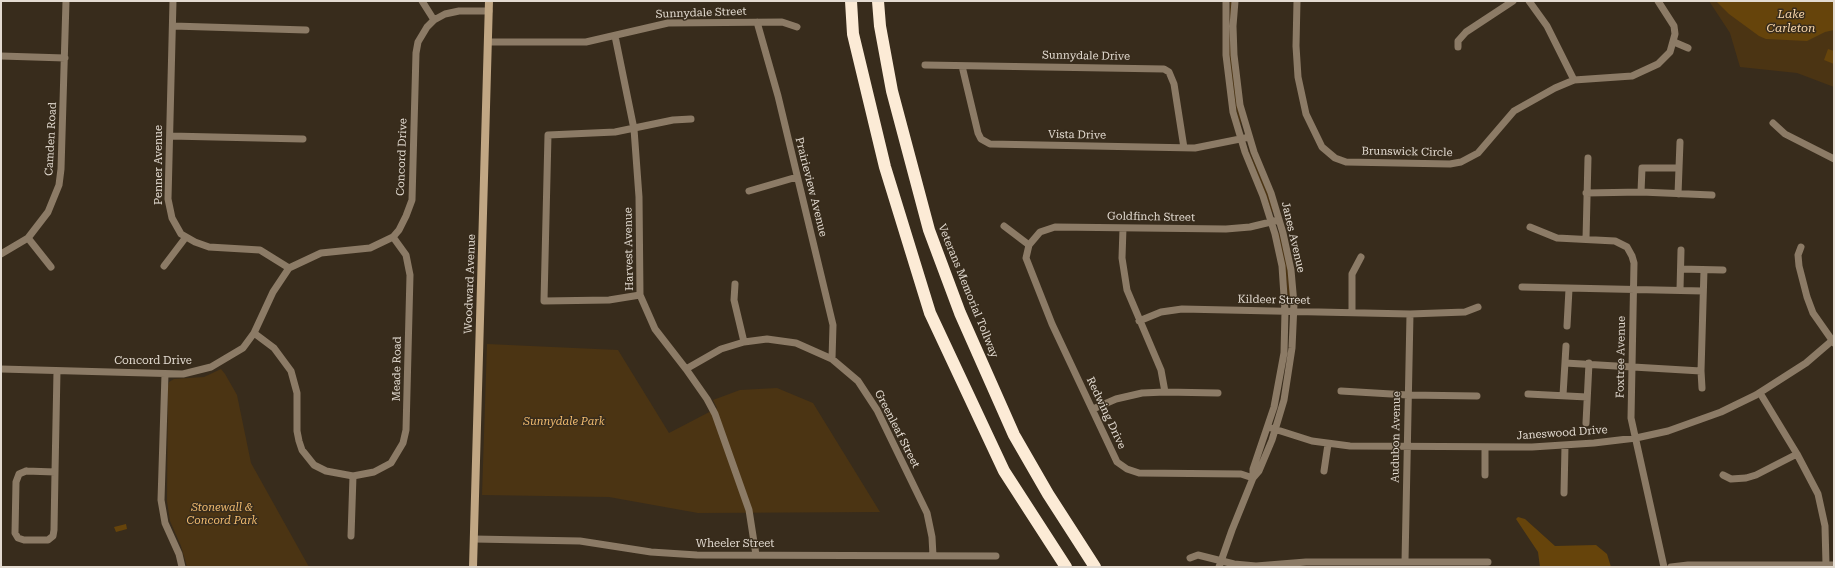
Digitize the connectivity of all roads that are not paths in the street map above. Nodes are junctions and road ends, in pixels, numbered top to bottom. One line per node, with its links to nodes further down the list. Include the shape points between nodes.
1 (66, 1): 25 (street, Camden Road)
2 (174, 1): 16 (street, Penner Avenue)
3 (422, 1): 14 (street)
4 (489, 1): 13 (main road, Woodward Avenue)
5 (851, 1): 133 (highway, via 853,34 885,167 930,313 1004,471)
6 (878, 1): 134 (highway, Veterans Memorial Tollway, via 892,91 928,230 960,313 1014,435)
7 (1226, 1): 35 (street, Janes Avenue, via 1228,78)
8 (1235, 1): 33 (street, Janes Avenue, via 1235,73)
9 (1297, 1): 28 (street, Brunswick Circle, via 1296,60 1306,114 1322,147 1335,158 1346,162 1461,162 1478,153 1514,112 1536,97)
10 (1513, 1): 22 (street, via 1466,32 1458,41)
11 (1528, 1): 28 (street, via 1547,26)
12 (1658, 1): 21 (street, via 1674,26)
13 (489, 11): 14 (street, Concord Drive, via 459,11); 20 (main road, Woodward Avenue)
14 (434, 20): 53 (street, Concord Drive, via 422,34 416,48 412,200 399,230)
15 (757, 22): 17 (street, Sunnydale Street, via 782,22); 19 (street, Sunnydale Street, via 668,23); 41 (street, Prairieview Avenue)
16 (173, 26): 18 (street); 32 (street, Penner Avenue)
17 (796, 27)
18 (306, 30)
19 (615, 36): 20 (street, Sunnydale Street, via 577,43); 31 (street, Harvest Avenue)
20 (488, 42): 121 (main road, Woodward Avenue)
21 (1674, 42): 23 (street); 28 (street, Brunswick Circle, via 1670,52 1658,64 1640,73 1622,78)
22 (1458, 47)
23 (1688, 48)
24 (1, 56): 25 (street)
25 (65, 58): 54 (street, Camden Road, via 60,181 48,212)
26 (925, 65): 27 (street, Sunnydale Drive)
27 (962, 66): 37 (street, Vista Drive, via 978,133 981,139 990,144); 37 (street, Sunnydale Drive, via 1164,69 1169,72 1174,84)
28 (1574, 80)
29 (691, 119): 31 (street, via 673,120)
30 (1773, 123): 39 (street, via 1786,134)
31 (634, 129): 73 (street, Harvest Avenue, via 639,197); 73 (street, via 548,134 544,301 609,300)
32 (170, 136): 34 (street); 52 (street, Penner Avenue, via 169,207 181,234)
33 (1249, 137): 35 (street, Vista Drive); 47 (street, Janes Avenue)
34 (302, 139)
35 (1241, 139): 37 (street, Vista Drive, via 1204,147); 48 (street, Janes Avenue)
36 (1680, 142): 40 (street)
37 (1184, 148)
38 (1588, 158): 44 (street)
39 (1834, 159)
40 (1679, 168): 43 (street, via 1642,168); 45 (street)
41 (797, 177): 42 (street); 85 (street, Prairieview Avenue, via 833,325)
42 (749, 191)
43 (1641, 192): 44 (street); 45 (street)
44 (1586, 193): 55 (street)
45 (1678, 194): 46 (street)
46 (1712, 195)
47 (1279, 220): 48 (street, Goldfinch Street); 76 (street, Janes Avenue, via 1291,270)
48 (1271, 222): 51 (street, Goldfinch Street, via 1226,229); 75 (street, Janes Avenue, via 1282,266)
49 (1004, 226): 56 (street)
50 (1530, 227): 55 (street, Foxtree Avenue, via 1557,238)
51 (1123, 228): 56 (street, Goldfinch Street, via 1055,227 1040,232); 79 (street, via 1122,258 1125,281)
52 (186, 237): 61 (street); 63 (street, Penner Avenue, via 209,247 260,250)
53 (392, 237): 63 (street, Concord Drive, via 363,250 334,251 315,255); 117 (street, Meade Road, via 406,255 410,269 405,437 391,463 374,472)
54 (28, 238): 59 (street, Camden Road); 62 (street)
55 (1586, 239): 70 (street, Foxtree Avenue, via 1615,241 1627,247 1634,263)
56 (1029, 245): 104 (street, Redwing Drive, via 1027,264 1052,324)
57 (1801, 247): 82 (street, via 1798,255 1799,266 1807,297 1813,313)
58 (1681, 250): 64 (street)
59 (1, 254)
60 (1361, 256): 77 (street, via 1352,274)
61 (164, 266)
62 (51, 267)
63 (289, 268): 81 (street, Concord Drive, via 273,292)
64 (1681, 269): 65 (street); 71 (street)
65 (1704, 270): 66 (street); 72 (street)
66 (1723, 270)
67 (735, 284): 83 (street, via 734,300)
68 (1522, 287): 69 (street)
69 (1569, 289): 70 (street); 80 (street)
70 (1633, 290): 71 (street); 88 (street, Foxtree Avenue)
71 (1680, 290): 72 (street)
72 (1703, 291): 92 (street)
73 (640, 295): 90 (street, Harvest Avenue, via 655,329)
74 (1478, 307): 78 (street, Kildeer Street, via 1465,312)
75 (1285, 311): 76 (street, Kildeer Street); 79 (street, Kildeer Street, via 1182,309 1161,312); 106 (street, Janes Avenue, via 1281,370)
76 (1294, 312): 77 (street, Kildeer Street); 106 (street, Janes Avenue, via 1289,376)
77 (1352, 312): 78 (street, Kildeer Street)
78 (1410, 314): 100 (street, Audubon Avenue)
79 (1139, 320): 96 (street, via 1161,370)
80 (1567, 326)
81 (254, 333): 93 (street, Concord Drive, via 243,348 211,367 190,373); 117 (street, Meade Road, via 274,348 291,370 297,393 298,436 308,459 326,472)
82 (1833, 341): 98 (street, Janeswood Drive, via 1806,363)
83 (744, 342): 85 (street, Greenleaf Street, via 767,339 787,341 806,346); 90 (street, Greenleaf Street, via 721,348)
84 (1566, 346): 86 (street)
85 (832, 359): 123 (street, Greenleaf Street, via 858,381 877,410 927,513)
86 (1565, 363): 87 (street); 101 (street)
87 (1589, 363): 88 (street); 103 (street)
88 (1633, 368): 92 (street); 107 (street, Foxtree Avenue, via 1631,414)
89 (1, 369): 91 (street, Concord Drive)
90 (686, 369): 122 (street, Harvest Avenue, via 707,399 723,432 749,510)
91 (57, 371): 93 (street, Concord Drive); 114 (street)
92 (1701, 371): 94 (street)
93 (165, 374): 131 (street, via 161,500 165,523)
94 (1702, 388)
95 (1341, 391): 100 (street)
96 (1165, 392): 97 (street); 104 (street, via 1127,396)
97 (1218, 393)
98 (1760, 393): 107 (street, Janeswood Drive, via 1721,412 1668,431); 112 (street)
99 (1528, 394): 101 (street)
100 (1408, 395): 102 (street); 109 (street, Audubon Avenue)
101 (1563, 395): 103 (street)
102 (1477, 396)
103 (1587, 397): 105 (street)
104 (1093, 409): 118 (street, Redwing Drive, via 1117,462 1131,471 1240,474)
105 (1586, 423)
106 (1272, 428): 108 (street, Janeswood Drive); 118 (street, Janes Avenue, via 1259,471)
107 (1636, 438): 110 (street, Janeswood Drive); 135 (street, Foxtree Avenue)
108 (1328, 444): 109 (street, Janeswood Drive); 113 (street)
109 (1407, 446): 111 (street, Janeswood Drive); 126 (street, Audubon Avenue)
110 (1565, 446): 111 (street, Janeswood Drive); 119 (street)
111 (1485, 447): 115 (street)
112 (1797, 454): 116 (street, via 1746,478 1731,479); 129 (street, via 1821,504 1825,526)
113 (1324, 471)
114 (55, 472): 114 (street, via 26,471 19,474 16,482 15,526 18,538 45,540 52,536)
115 (1485, 474)
116 (1723, 475)
117 (353, 476): 120 (street)
118 (1253, 478): 128 (street, Janes Avenue)
119 (1564, 493)
120 (351, 536)
121 (474, 539): 122 (street, Wheeler Street, via 580,541 674,554); 132 (main road, Woodward Avenue)
122 (756, 555): 123 (street, Wheeler Street)
123 (933, 556): 124 (street, Wheeler Street)
124 (996, 556)
125 (1190, 558): 128 (street, via 1198,555)
126 (1405, 562): 127 (street); 128 (street, via 1306,562 1256,566)
127 (1488, 562)
128 (1220, 564)
129 (1826, 565): 130 (street); 136 (street)
130 (1834, 565)
131 (182, 567)
132 (473, 567)
133 (1066, 567)
134 (1095, 567)
135 (1664, 567)
136 (1671, 567)

